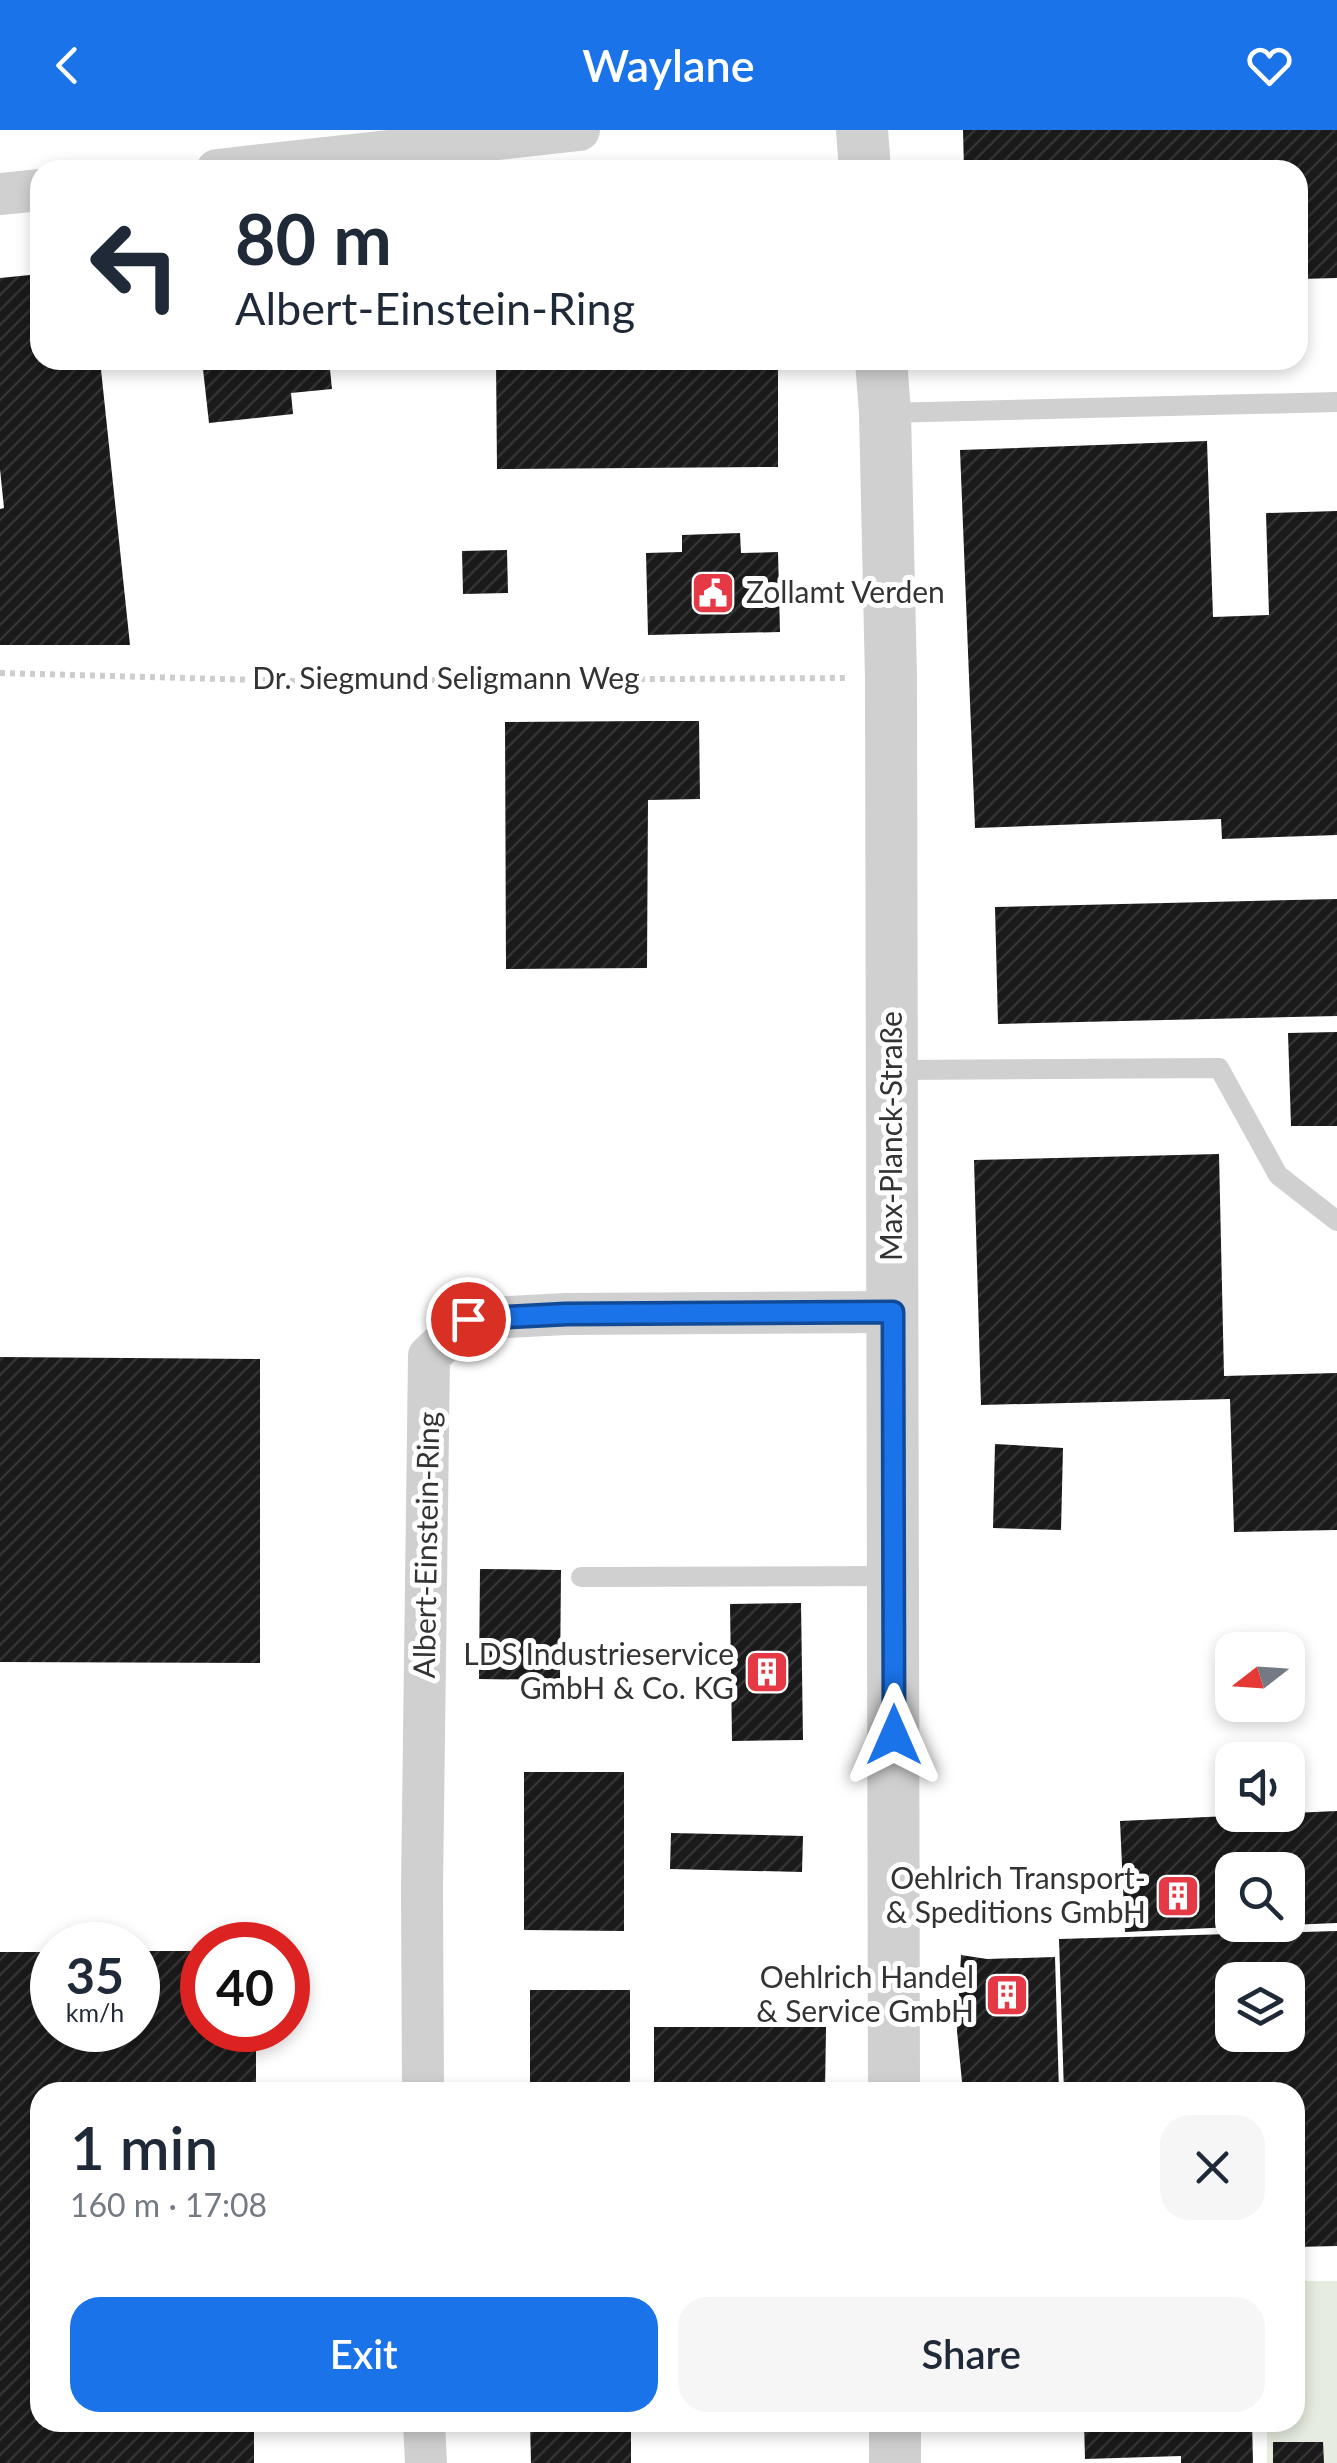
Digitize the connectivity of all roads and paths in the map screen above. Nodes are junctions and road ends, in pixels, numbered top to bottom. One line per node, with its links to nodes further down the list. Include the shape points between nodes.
1 (580, 130): 3 (street)
2 (862, 130): 5 (street)
3 (484, 135): 4 (street)
4 (293, 160)
5 (864, 160)
6 (30, 191): 7 (street)
7 (0, 194)
8 (881, 370): 10 (street, Max-Planck-Straße)
9 (1337, 402): 10 (lane)
10 (885, 413): 12 (street, Max-Planck-Straße)
11 (0, 673): 12 (path, Dr. Siegmund Seligmann Weg, via 296,681)
12 (891, 678): 13 (street, Max-Planck-Straße)
13 (892, 1070): 14 (lane, via 1219,1068 1278,1175); 15 (street, Max-Planck-Straße)
14 (1337, 1220)
15 (893, 1312): 16 (street, Max-Planck-Straße); 18 (street, Albert-Einstein-Ring, via 468,1319 429,1356)
16 (893, 1576): 17 (lane); 19 (street, Max-Planck-Straße)
17 (580, 1577)
18 (423, 2082)
19 (894, 2082)
20 (424, 2432): 22 (street)
21 (895, 2432): 23 (street)
22 (426, 2463)
23 (895, 2463)

